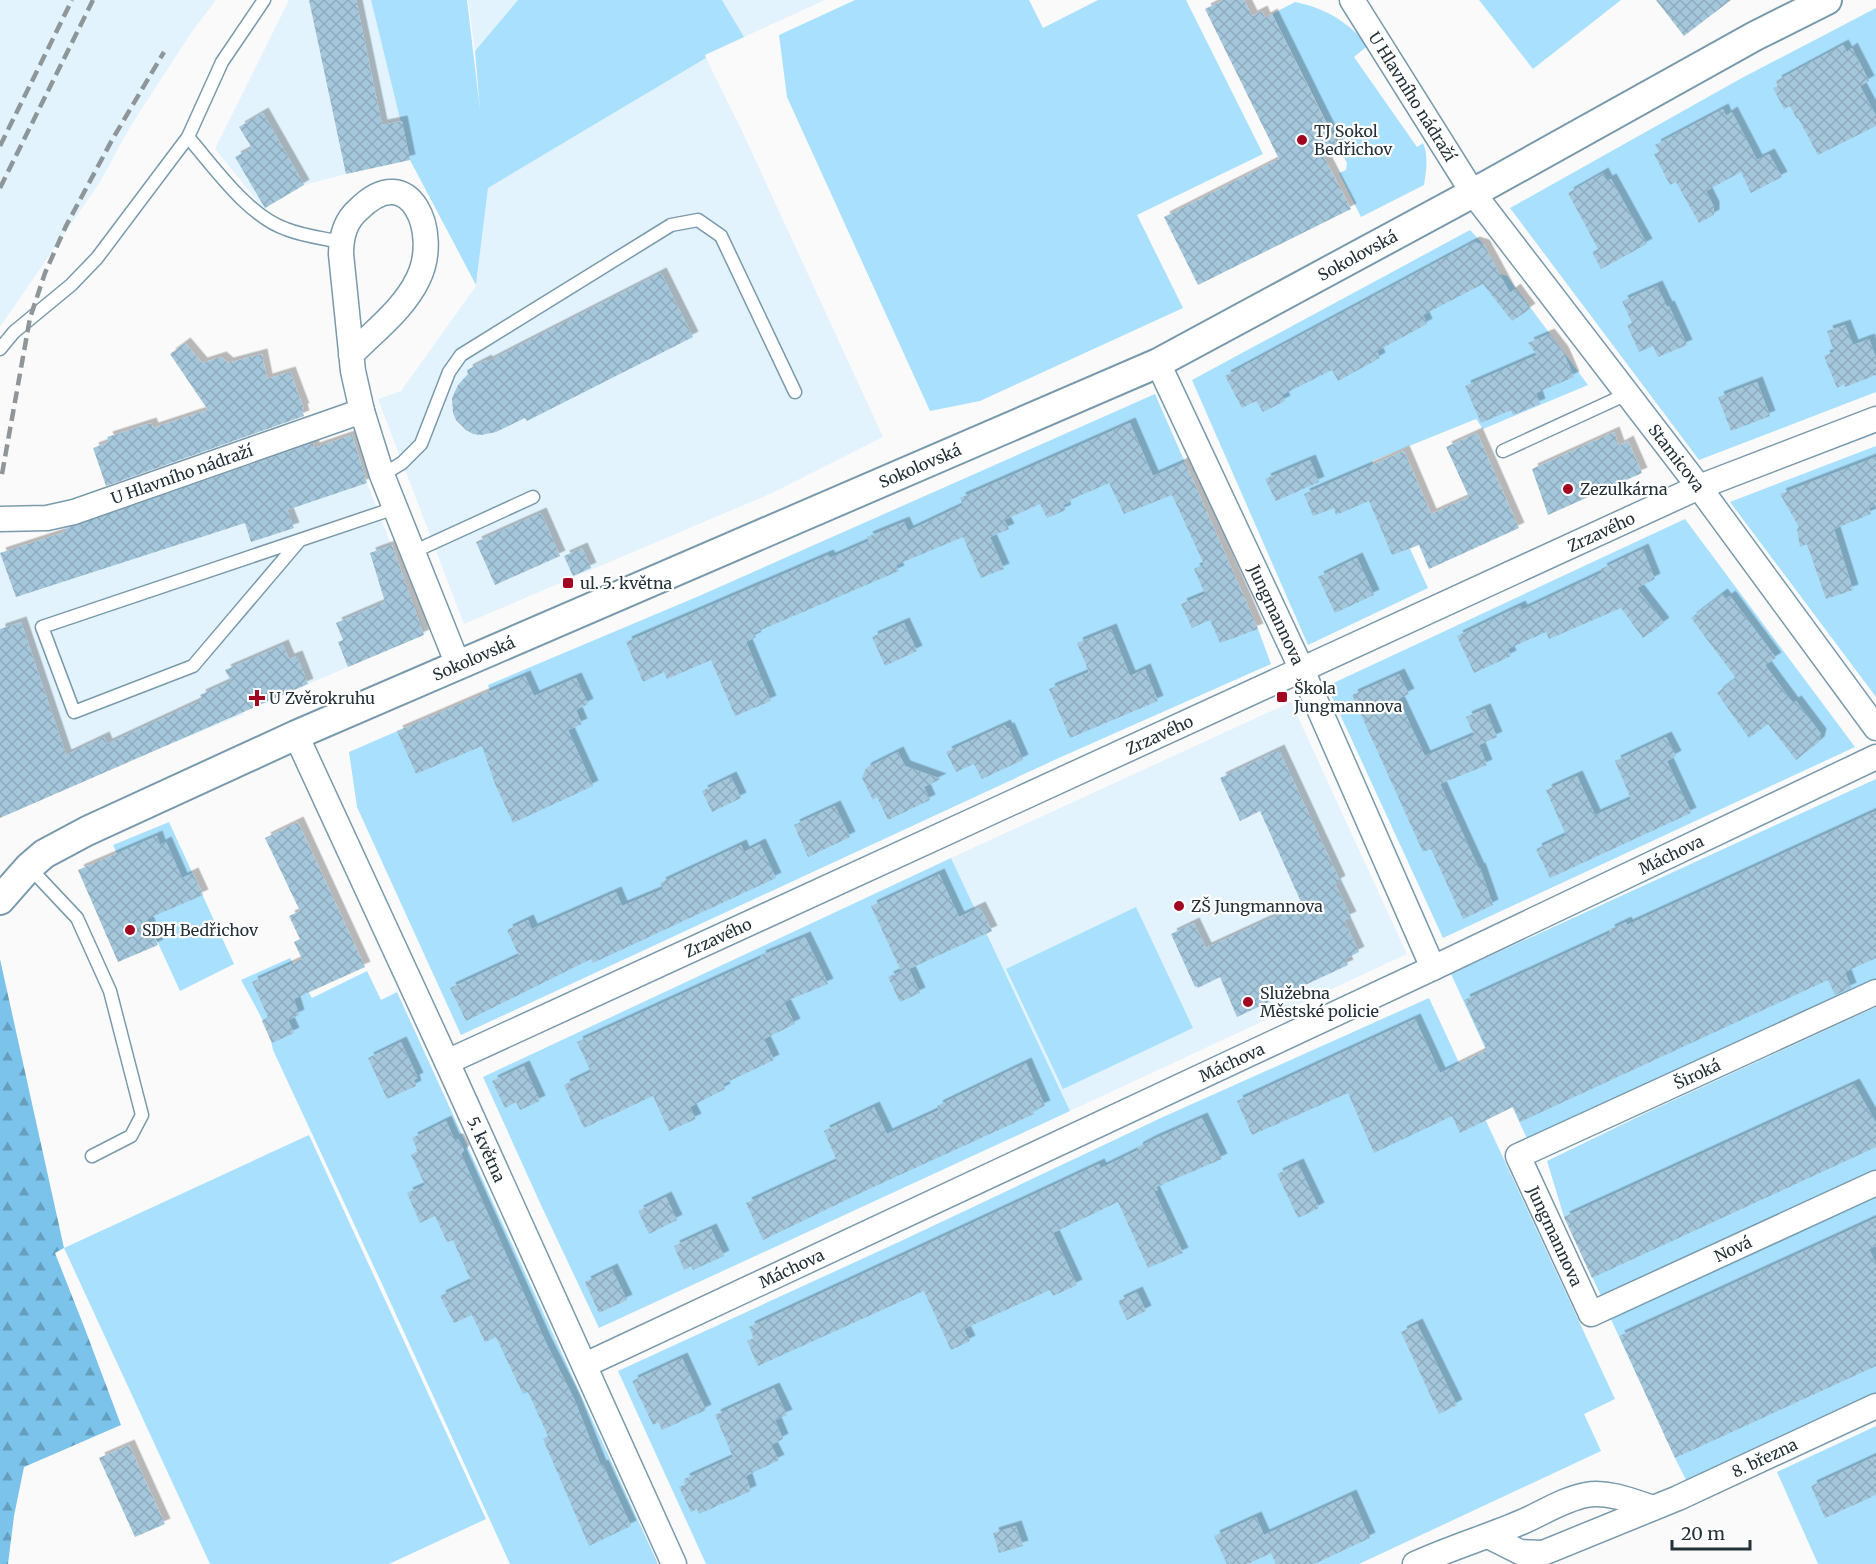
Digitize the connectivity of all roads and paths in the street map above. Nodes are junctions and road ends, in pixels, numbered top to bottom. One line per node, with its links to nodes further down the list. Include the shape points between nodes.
1 (264, 0): 4 (lane, via 222,62)
2 (1352, 0): 5 (street, U Hlavního nádraží)
3 (1827, 0): 5 (street, Sokolovská)
4 (188, 137): 6 (lane, via 264,219 285,229); 7 (lane, via 97,258)
5 (1473, 193): 9 (street, Sokolovská); 11 (street, Stamicova)
6 (341, 242): 8 (street); 8 (street, via 354,213 371,198 391,192 412,202 426,234 425,258 413,288)
7 (0, 349)
8 (351, 355): 12 (street)
9 (1158, 363): 22 (street, Sokolovská); 23 (street, Jungmannova)
10 (795, 392): 15 (lane, via 721,236 698,220 671,225 461,355 449,372 421,444 402,463)
11 (1627, 394): 14 (lane); 16 (street, Stamicova)
12 (362, 411): 15 (street); 19 (street, U Hlavního nádraží, via 74,512 47,518)
13 (1876, 419): 16 (street, Zrzavého)
14 (1503, 450)
15 (382, 475): 18 (street)
16 (1699, 487): 23 (street, Zrzavého); 24 (street, Stamicova)
17 (533, 497): 21 (lane)
18 (395, 508): 20 (lane); 21 (street)
19 (0, 519)
20 (300, 540): 20 (lane, via 42,627 74,712 193,666)
21 (413, 552): 22 (street)
22 (458, 665): 25 (street, Sokolovská)
23 (1302, 670): 29 (street, Jungmannova); 31 (street, Zrzavého)
24 (1876, 728)
25 (296, 735): 27 (street, Sokolovská, via 87,831); 31 (street, 5. května)
26 (1876, 757): 29 (street, Máchova)
27 (28, 867): 28 (street, Sokolovská); 32 (lane, via 82,928 110,991 142,1115 131,1136)
28 (0, 900)
29 (1433, 968): 36 (street, Máchova)
30 (1876, 992): 33 (street, Široká)
31 (447, 1062): 36 (street, 5. května)
32 (92, 1156)
33 (1518, 1156): 35 (street, Jungmannova)
34 (1876, 1183): 35 (street, Nová)
35 (1592, 1314)
36 (585, 1365): 41 (street, 5. května)
37 (1876, 1406): 38 (street, 8. března)
38 (1653, 1508): 39 (street, via 1617,1496 1587,1494); 39 (street, 8. března, via 1543,1553 1520,1552)
39 (1488, 1536): 40 (street)
40 (1452, 1557): 42 (street)
41 (674, 1564)
42 (1415, 1564)

